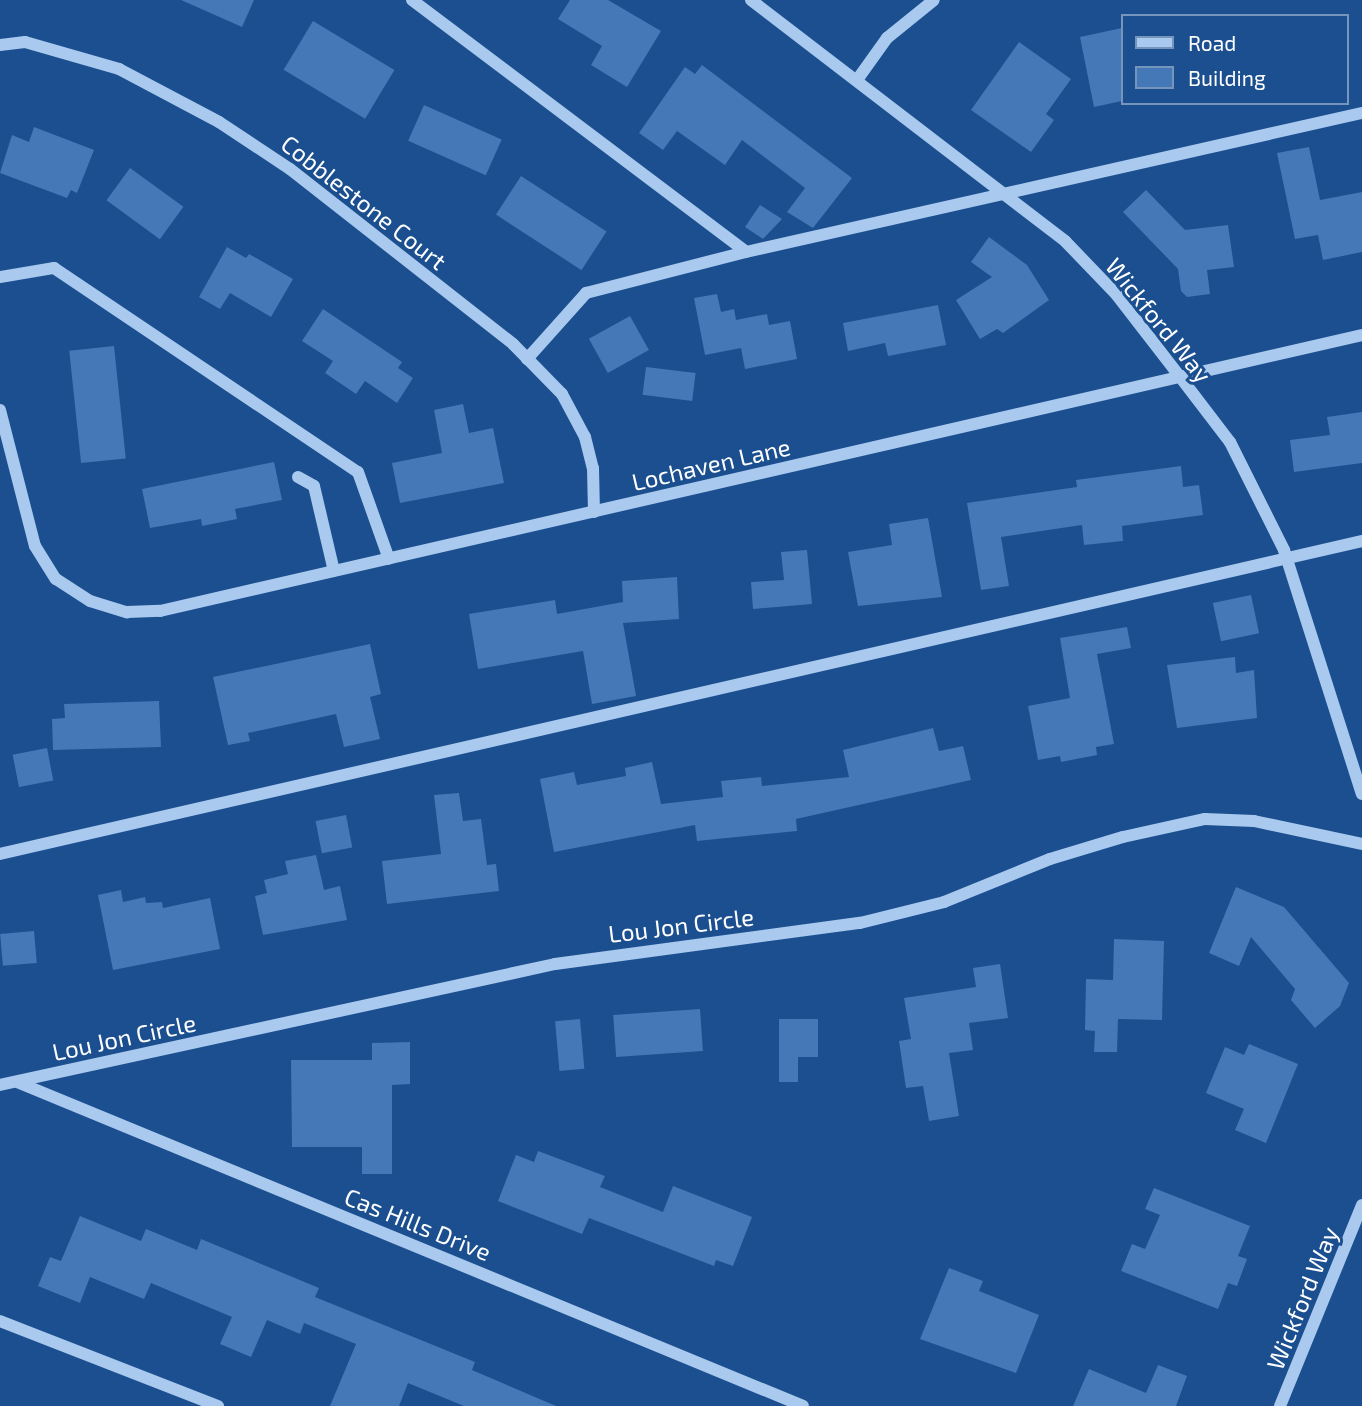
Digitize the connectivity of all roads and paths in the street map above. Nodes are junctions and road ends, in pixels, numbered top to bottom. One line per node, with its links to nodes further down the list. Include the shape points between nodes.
1 (412, 0): 8 (street)
2 (751, 0): 5 (street, Wickford Way)
3 (934, 0): 5 (street, via 887,38)
4 (0, 45): 11 (street, Cobblestone Court, via 25,42 119,69 219,122 290,169)
5 (857, 79): 7 (street, Wickford Way)
6 (1362, 113): 7 (street)
7 (1008, 194): 8 (street); 12 (street, Wickford Way, via 1065,241 1116,294)
8 (747, 252): 11 (street, via 586,293)
9 (0, 277): 17 (street, via 54,268 358,472)
10 (1362, 335): 12 (street, Lochaven Lane)
11 (527, 359): 15 (street, Cobblestone Court, via 562,394 585,437 593,468)
12 (1181, 378): 15 (street, Lochaven Lane); 18 (street, Wickford Way, via 1230,442)
13 (0, 410): 19 (street, Lochaven Lane, via 35,546 56,579 90,601 127,612 160,611)
14 (298, 477): 19 (street, via 314,486)
15 (594, 512): 17 (street, Lochaven Lane)
16 (1362, 541): 18 (street)
17 (389, 559): 19 (street, Lochaven Lane)
18 (1287, 560): 20 (street, Wickford Way); 22 (street)
19 (334, 571)
20 (1362, 794)
21 (1362, 845): 23 (street, Lou Jon Circle, via 1254,821 1205,819 1062,855 944,902 860,923 555,964)
22 (0, 854)
23 (16, 1081): 24 (street, Lou Jon Circle); 28 (street, Cas Hills Drive)
24 (0, 1085)
25 (1362, 1205): 29 (street, Wickford Way)
26 (0, 1321): 27 (street)
27 (218, 1406)
28 (803, 1406)
29 (1280, 1406)

